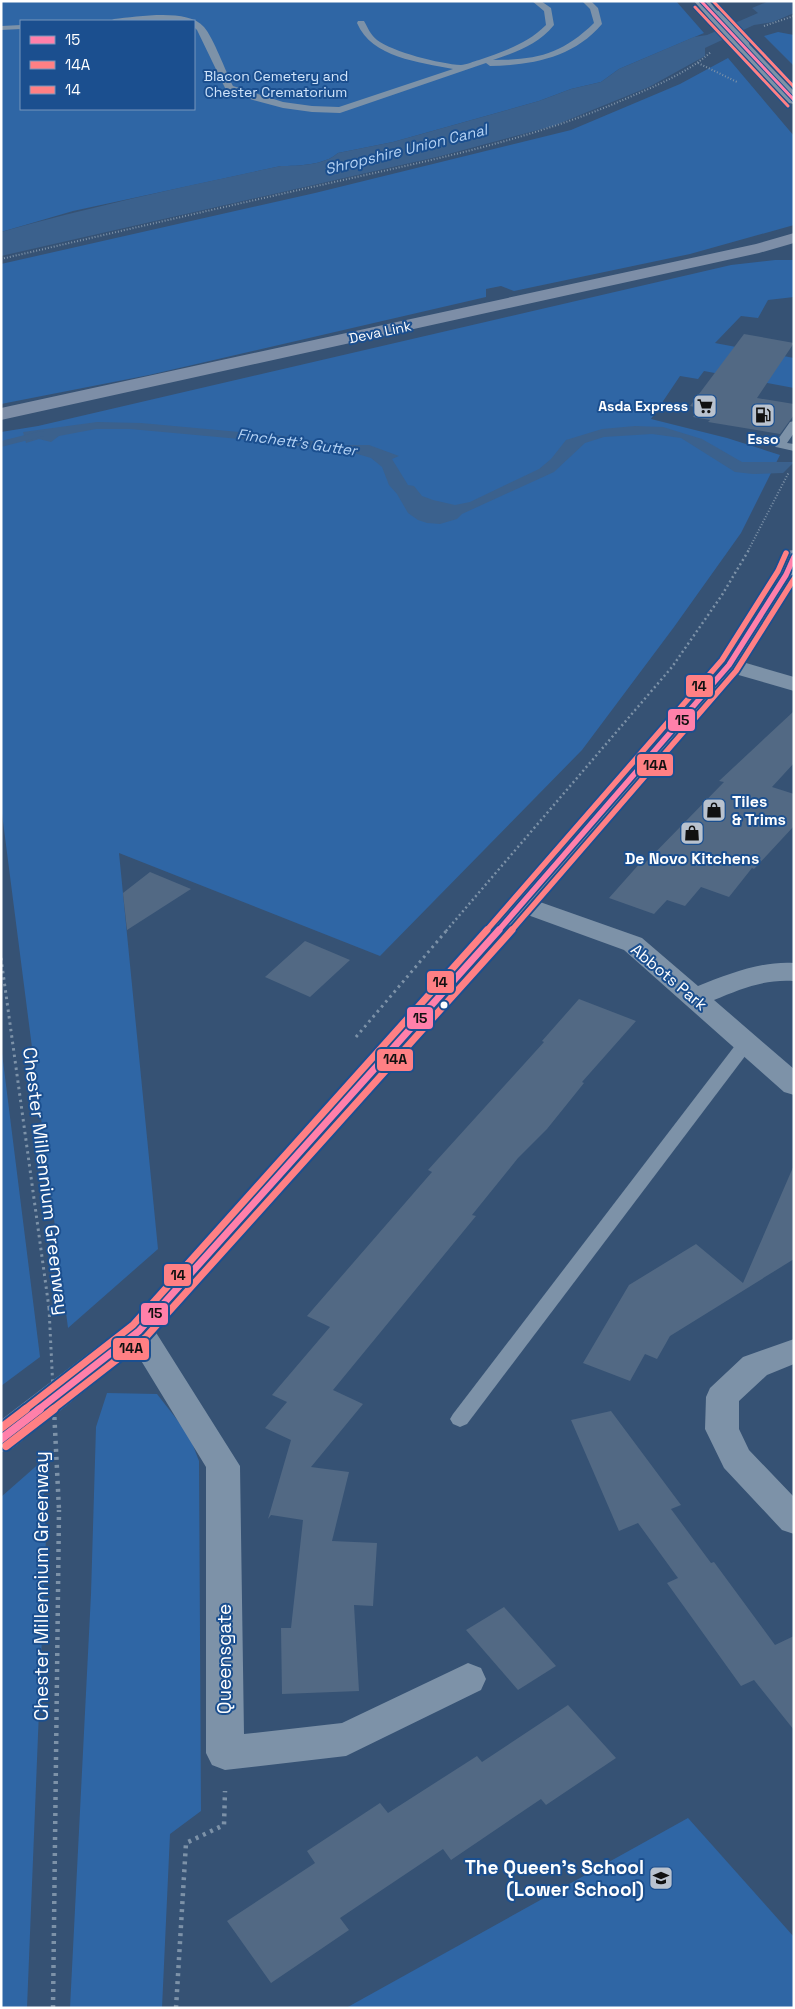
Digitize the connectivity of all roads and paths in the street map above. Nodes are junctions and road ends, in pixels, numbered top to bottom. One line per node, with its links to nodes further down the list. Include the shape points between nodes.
1 (536, 1): 13 (lane, via 548,10 550,25 518,49)
2 (586, 1): 13 (lane, via 594,8 598,24 577,43 548,56 510,63)
3 (701, 1): 15 (street, bridge)
4 (794, 16): 9 (path)
5 (137, 20): 6 (lane)
6 (188, 20)
7 (361, 23): 14 (lane, via 362,31 386,49)
8 (195, 24): 14 (lane, via 201,29 229,88 252,98 313,110 340,110)
9 (764, 26)
10 (20, 27): 11 (lane)
11 (1, 28)
12 (714, 45): 19 (path, via 710,54 660,84 595,113 548,129 432,160)
13 (474, 63): 14 (lane)
14 (461, 68)
15 (794, 100)
16 (794, 238): 17 (main road, Deva Link)
17 (759, 248): 18 (main road, Deva Link); 20 (main road, Deva Link)
18 (794, 250)
19 (1, 259)
20 (1, 414)
21 (794, 424): 22 (lane, via 780,445)
22 (794, 448)
23 (793, 464): 31 (path, via 763,525 722,595 672,667)
24 (794, 556): 25 (main road, via 786,575)
25 (729, 665): 26 (street); 27 (main road)
26 (794, 684)
27 (523, 904): 30 (street, Abbots Park, via 632,944); 34 (main road)
28 (1, 958): 41 (path, Chester Millennium Greenway, bridge, via 49,1308 59,1510)
29 (794, 972): 30 (street, via 779,970 751,976)
30 (694, 998): 32 (street, Abbots Park)
31 (352, 1042)
32 (746, 1043): 33 (street, Abbots Park); 36 (lane)
33 (794, 1085)
34 (139, 1332): 37 (main road); 40 (street, Queensgate, via 223,1466)
35 (794, 1351): 38 (street, via 754,1366 722,1398 722,1428 736,1459)
36 (460, 1419)
37 (1, 1439)
38 (794, 1520)
39 (468, 1679): 40 (street, via 346,1739)
40 (225, 1752): 42 (path, via 224,1825 186,1843)
41 (53, 2008)
42 (176, 2008)

